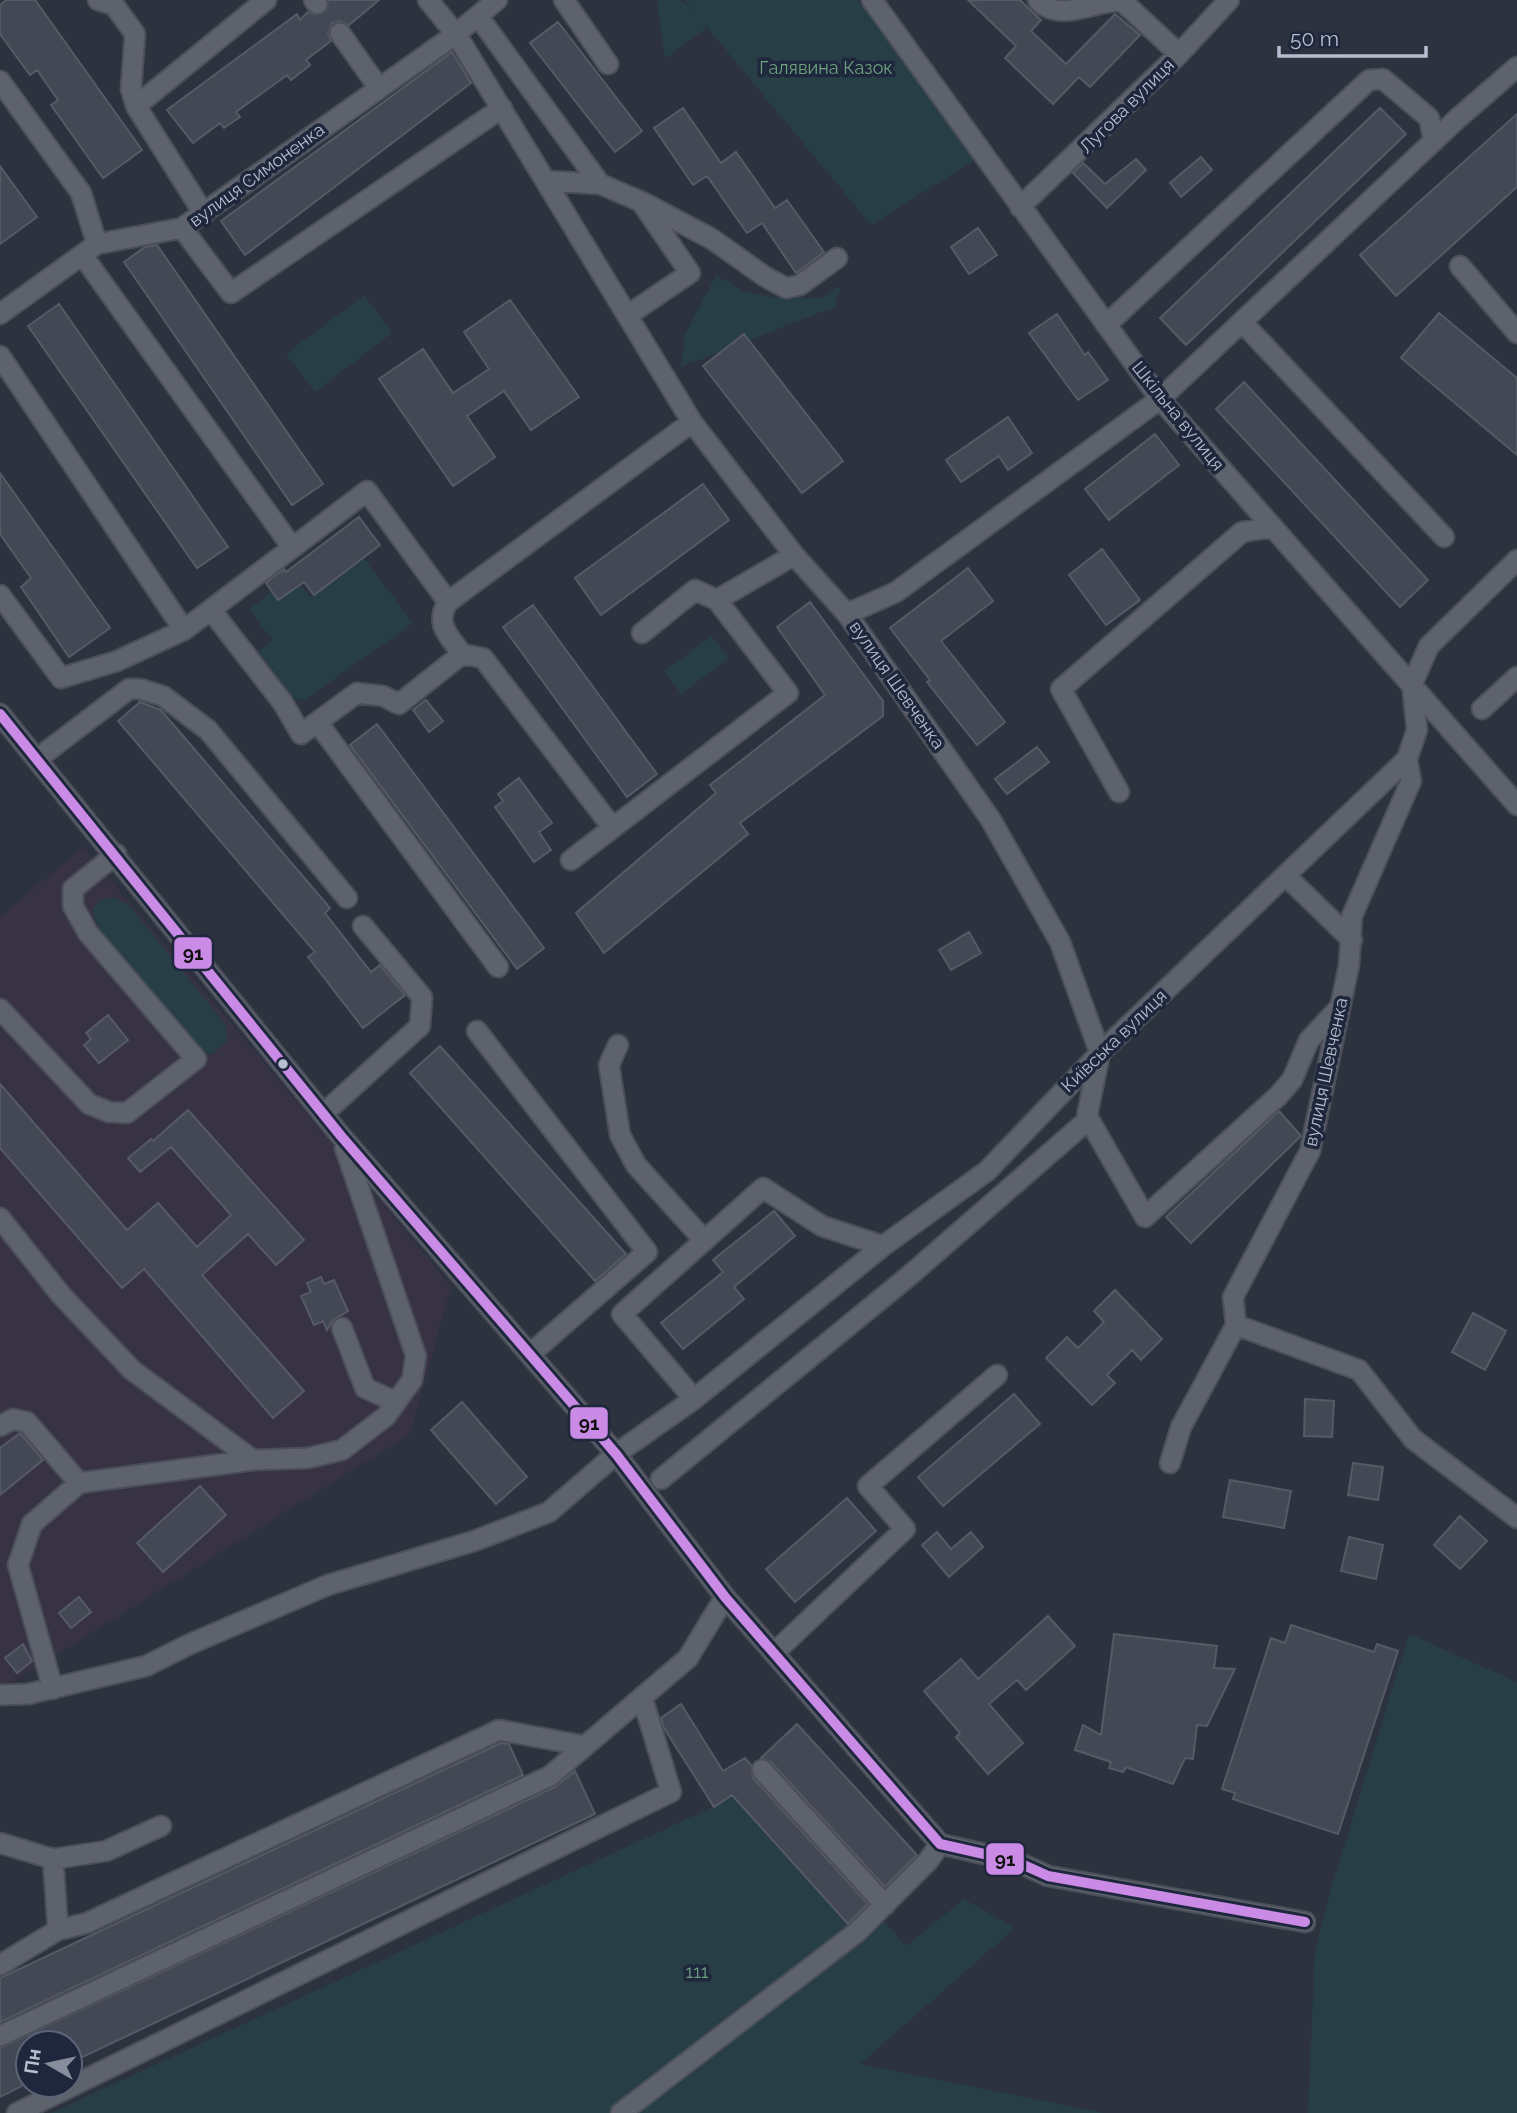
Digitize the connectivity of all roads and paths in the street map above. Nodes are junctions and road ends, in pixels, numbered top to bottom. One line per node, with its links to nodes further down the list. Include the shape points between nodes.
1 (98, 0): 17 (street, via 114,5 135,34 131,89)
2 (266, 0): 17 (street)
3 (428, 0): 11 (street, вулиця Шевченка)
4 (497, 0): 9 (street, вулиця Симоненка)
5 (564, 0): 13 (street)
6 (872, 0): 23 (street, Шкільна вулиця)
7 (1038, 0): 12 (street, via 1045,8 1072,11 1104,1 1122,1)
8 (1229, 0): 12 (street, Лугова вулиця)
9 (478, 16): 11 (street, вулиця Симоненка); 21 (street)
10 (340, 33): 16 (street)
11 (456, 34): 16 (street, вулиця Симоненка); 18 (street, вулиця Шевченка)
12 (1179, 54): 23 (street, Лугова вулиця)
13 (608, 64)
14 (1517, 67): 19 (street)
15 (0, 81): 26 (street, via 80,193)
16 (378, 87): 24 (street, вулиця Симоненка)
17 (136, 106): 24 (street)
18 (502, 108): 20 (street, вулиця Шевченка); 25 (street, via 231,293)
19 (1434, 141): 31 (street); 32 (street, via 1429,118 1409,98 1383,79 1369,80)
20 (547, 181): 21 (street); 30 (street, вулиця Шевченка)
21 (600, 184): 22 (street)
22 (642, 202): 27 (street, via 712,239 786,288 800,285); 30 (street, via 690,273)
23 (1020, 207): 32 (street, Шкільна вулиця)
24 (204, 214): 25 (street, вулиця Симоненка)
25 (182, 228): 26 (street, вулиця Симоненка)
26 (90, 250): 29 (street, вулиця Симоненка); 39 (street)
27 (837, 258)
28 (1460, 266): 33 (street)
29 (0, 314)
30 (628, 315): 36 (street, вулиця Шевченка)
31 (1242, 322): 35 (street); 38 (street)
32 (1106, 325): 35 (street, Шкільна вулиця)
33 (1517, 333)
34 (0, 356): 47 (street)
35 (1160, 399): 37 (street, Шкільна вулиця); 46 (street, via 896,593)
36 (692, 422): 40 (street, вулиця Шевченка); 44 (street)
37 (1272, 527): 51 (street, Шкільна вулиця); 57 (street, via 1242,532 1061,690)
38 (1444, 537)
39 (292, 547): 44 (street, via 367,491); 45 (street)
40 (794, 555): 43 (street); 46 (street, вулиця Шевченка)
41 (1514, 571): 51 (street, via 1429,646)
42 (0, 594): 47 (street, via 61,678 117,661)
43 (717, 600): 48 (street, via 695,590); 59 (street, via 788,693)
44 (448, 602): 49 (street, via 441,624)
45 (211, 610): 47 (street); 54 (street, via 283,703 301,734)
46 (847, 614): 71 (street, вулиця Шевченка, via 991,820 1060,942)
47 (184, 630)
48 (642, 633)
49 (462, 654): 54 (street, via 399,704 357,692); 59 (street, via 483,658)
50 (1517, 677): 52 (street)
51 (1412, 684): 56 (street, Київська вулиця, via 1417,730); 58 (street, Шкільна вулиця)
52 (1482, 709)
53 (0, 714): 55 (street)
54 (318, 723): 66 (street)
55 (37, 759): 60 (street); 63 (street, via 129,690 163,696 208,730)
56 (1407, 759): 62 (street, Київська вулиця); 65 (street, вулиця Шевченка, via 1410,781 1352,916)
57 (1119, 792)
58 (1517, 805)
59 (612, 827): 61 (street)
60 (116, 854): 68 (street, via 74,889 73,906 88,933 196,1059 127,1113 109,1112 89,1104); 72 (street)
61 (571, 860)
62 (1286, 876): 65 (street); 71 (street, Київська вулиця)
63 (348, 898)
64 (363, 926): 72 (street, via 422,997 420,1026)
65 (1352, 940): 67 (street, вулиця Шевченка)
66 (498, 967)
67 (1340, 1007): 73 (street, via 1310,1040 1292,1080 1278,1096 1145,1217); 78 (street, вулиця Шевченка, via 1310,1150 1233,1297)
68 (0, 1009)
69 (477, 1031): 80 (street, via 647,1252)
70 (618, 1045): 76 (street, via 608,1065 620,1135 636,1165)
71 (1100, 1053): 73 (street); 77 (street, Київська вулиця, via 986,1171)
72 (323, 1114): 74 (street)
73 (1089, 1119): 88 (street, via 909,1276)
74 (341, 1136): 80 (street); 83 (street, via 416,1356 412,1380)
75 (0, 1218): 86 (street, via 61,1295 132,1370)
76 (703, 1239): 77 (street, via 763,1188 822,1226); 82 (street, via 622,1314)
77 (883, 1247): 82 (street, Київська вулиця)
78 (1236, 1325): 87 (street, via 1181,1427); 90 (street, via 1359,1370 1413,1439)
79 (342, 1328): 83 (street, via 365,1388)
80 (530, 1354): 85 (street)
81 (997, 1375): 92 (street, via 867,1486 905,1529)
82 (694, 1399): 85 (street, Київська вулиця)
83 (396, 1402): 86 (street, via 386,1416 342,1450 308,1458)
84 (0, 1426): 89 (street, via 13,1419 26,1422)
85 (616, 1454): 91 (street); 93 (street, Київська вулиця, via 549,1512 474,1541 328,1585 146,1666)
86 (253, 1460): 89 (street)
87 (1170, 1463)
88 (661, 1479)
89 (79, 1483): 93 (street, via 32,1524 18,1565)
90 (1517, 1518)
91 (725, 1597): 92 (street); 95 (street, via 688,1658)
92 (774, 1653): 100 (street)
93 (53, 1689): 94 (street, Київська вулиця)
94 (0, 1695)
95 (642, 1697): 96 (street); 107 (street, via 671,1792)
96 (585, 1746): 104 (street, via 499,1730 87,1923); 106 (street, via 550,1776)
97 (762, 1770): 102 (street)
98 (161, 1826): 101 (street, via 106,1851)
99 (0, 1843): 101 (street)
100 (940, 1844): 102 (street); 103 (street, via 1015,1861 1048,1876)
101 (53, 1859): 104 (street)
102 (885, 1905): 108 (street, via 857,1932)
103 (1304, 1922)
104 (58, 1930): 105 (street)
105 (0, 1965)
106 (0, 2036)
107 (17, 2113)
108 (621, 2113)

